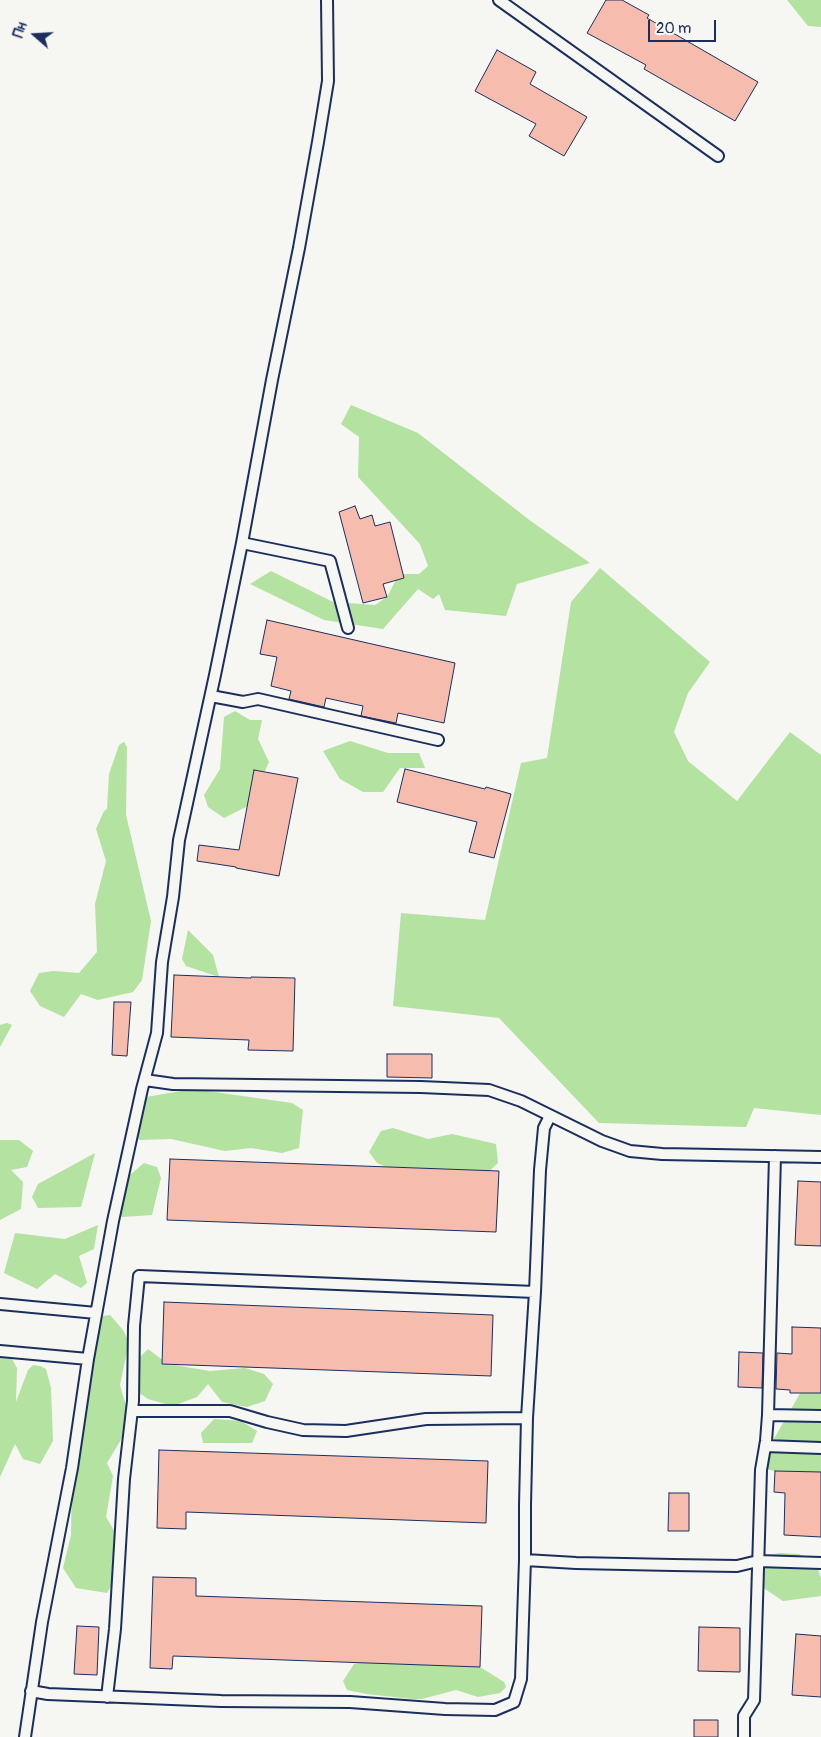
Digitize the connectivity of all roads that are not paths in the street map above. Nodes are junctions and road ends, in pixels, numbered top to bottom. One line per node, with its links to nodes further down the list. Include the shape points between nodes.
1 (327, 0): 4 (lane, via 328,81)
2 (499, 0): 3 (lane)
3 (718, 156)
4 (242, 543): 5 (lane, via 330,561); 6 (lane)
5 (348, 628)
6 (211, 696): 7 (lane, via 243,702 258,699); 8 (lane, via 179,840 162,962 157,1033)
7 (438, 740)
8 (145, 1080): 9 (lane, via 173,1084 489,1090 521,1100); 14 (lane, via 113,1220)
9 (550, 1116): 10 (lane, via 630,1151); 12 (lane, via 544,1128 540,1170)
10 (775, 1156): 11 (lane); 18 (lane)
11 (821, 1157)
12 (535, 1292): 17 (lane, via 139,1276); 20 (lane)
13 (0, 1304): 14 (lane)
14 (96, 1313): 16 (lane)
15 (0, 1351): 16 (lane)
16 (88, 1359): 26 (lane, via 72,1468)
17 (132, 1411): 20 (lane, via 230,1411 303,1430 346,1431 426,1419); 27 (lane)
18 (768, 1415): 19 (lane); 21 (lane)
19 (821, 1416)
20 (527, 1418): 23 (lane)
21 (765, 1446): 22 (lane); 24 (lane, via 761,1470)
22 (821, 1448)
23 (525, 1560): 24 (lane, via 738,1566); 27 (lane, via 521,1679 514,1702 496,1710 350,1702)
24 (758, 1560): 25 (lane); 29 (lane, via 754,1700 744,1716)
25 (821, 1563)
26 (31, 1691): 27 (lane); 28 (lane)
27 (108, 1697)
28 (25, 1737)
29 (744, 1737)

